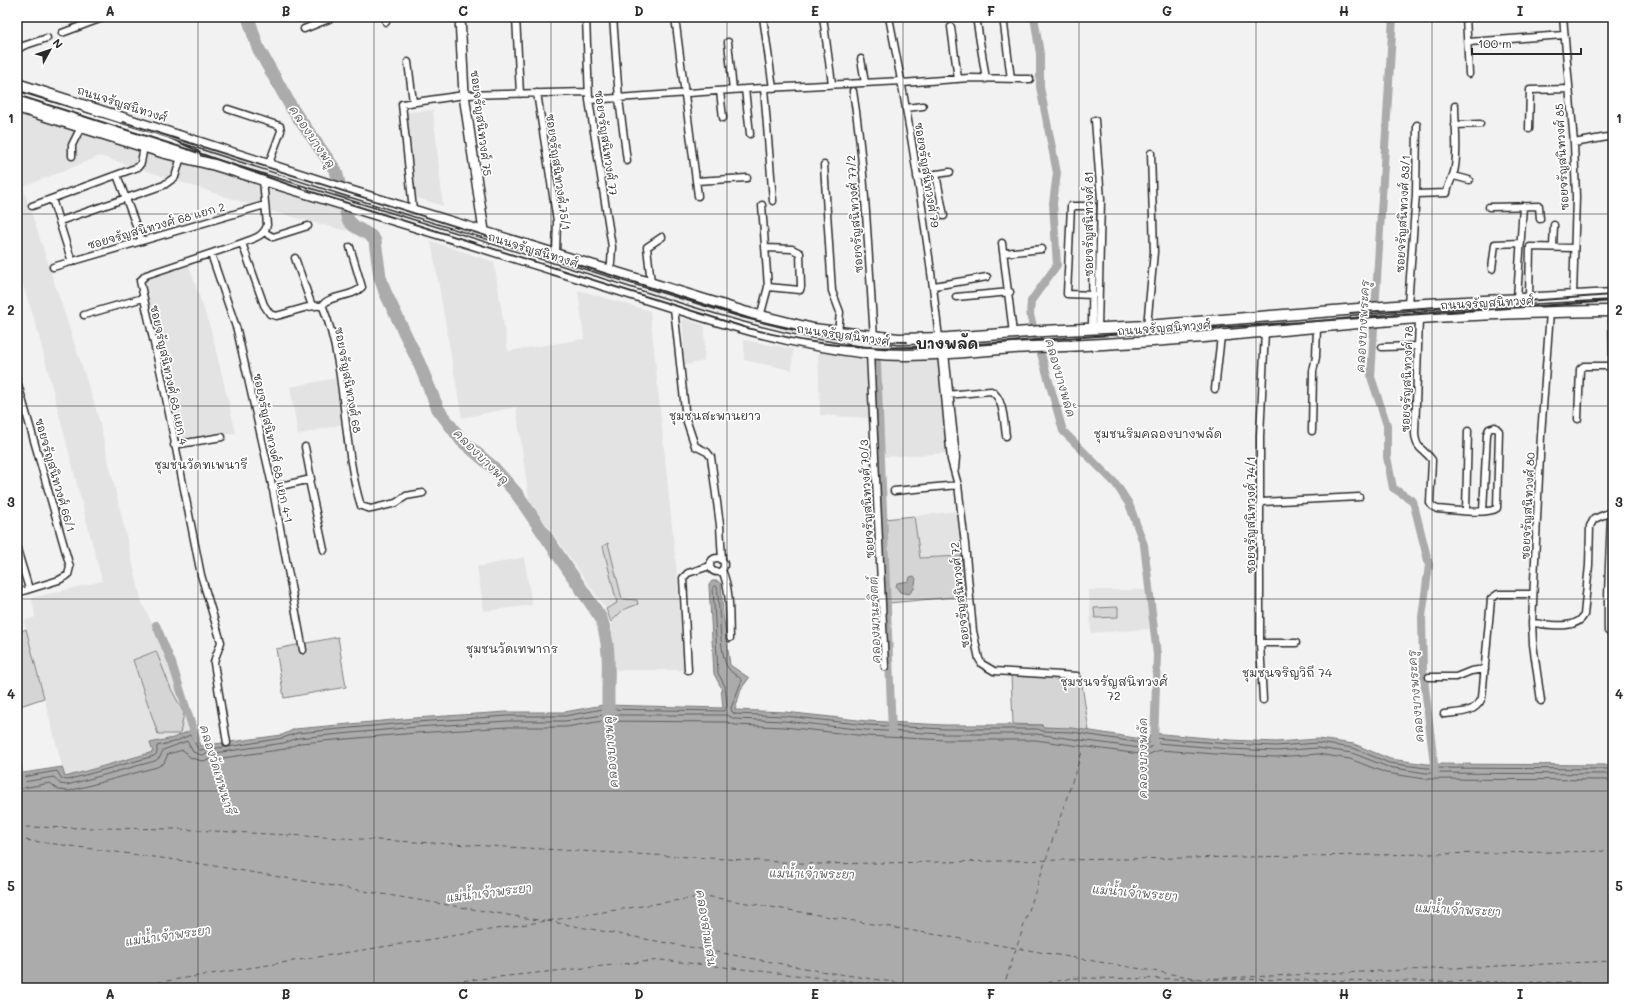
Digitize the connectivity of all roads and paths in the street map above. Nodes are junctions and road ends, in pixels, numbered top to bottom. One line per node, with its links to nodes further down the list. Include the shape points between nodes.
1 (105, 17): 18 (street)
2 (334, 17): 15 (street)
3 (460, 17): 47 (street, ซอยจรัญสนิทวงศ์ 75)
4 (516, 17): 44 (street)
5 (586, 17): 43 (street, ซอยจรัญสนิทวงศ์ 77)
6 (613, 17): 49 (street)
7 (675, 17): 46 (street)
8 (763, 17): 36 (street)
9 (823, 17): 34 (street)
10 (889, 17): 31 (street, ซอยจรัญสนิทวงศ์ 79)
11 (976, 17): 28 (street)
12 (1003, 17): 29 (street)
13 (1466, 17): 22 (street)
14 (1563, 17): 19 (street, ซอยจรัญสนิทวงศ์ 85)
15 (321, 20): 17 (street)
16 (951, 26): 27 (street)
17 (304, 29)
18 (62, 32)
19 (1564, 35): 22 (street); 38 (street, ซอยจรัญสนิทวงศ์ 85)
20 (47, 38): 23 (street)
21 (728, 42): 39 (street)
22 (1468, 42): 26 (street)
23 (17, 50)
24 (861, 59): 32 (street)
25 (408, 62): 51 (street)
26 (1469, 74)
27 (958, 79): 28 (street); 31 (street)
28 (984, 79): 29 (street)
29 (1011, 79): 30 (street)
30 (1030, 79)
31 (902, 82): 32 (street); 55 (street, ซอยจรัญสนิทวงศ์ 79)
32 (865, 83): 34 (street)
33 (17, 84): 68 (main road, ถนนจรัญสนิทวงศ์)
34 (832, 84): 36 (street)
35 (764, 88): 36 (street); 37 (street); 89 (street)
36 (773, 88)
37 (745, 89): 39 (street); 64 (street)
38 (1569, 89): 63 (street, via 1530,90); 66 (street, ซอยจรัญสนิทวงศ์ 85)
39 (734, 90): 41 (street)
40 (17, 91): 68 (main road, ถนนจรัญสนิทวงศ์)
41 (720, 91): 46 (street); 57 (street)
42 (853, 91): 150 (street, ซอยจรัญสนิทวงศ์ 77/2, via 864,171)
43 (588, 92): 45 (street); 50 (street, ซอยจรัญสนิทวงศ์ 77)
44 (520, 94): 45 (street); 47 (street)
45 (537, 94): 113 (street, ซอยจรัญสนิทวงศ์ 75/1, via 557,220)
46 (684, 94): 49 (street); 84 (street)
47 (464, 96): 51 (street); 101 (street, ซอยจรัญสนิทวงศ์ 75)
48 (17, 97): 73 (main road, ถนนจรัญสนิทวงศ์, via 166,143)
49 (619, 98): 50 (street); 72 (street)
50 (589, 100): 120 (street, ซอยจรัญสนิทวงศ์ 77, via 612,247 612,263)
51 (413, 102): 95 (street, via 402,104)
52 (923, 106): 55 (street)
53 (1455, 106): 61 (street)
54 (17, 107): 62 (main road, ถนนจรัญสนิทวงศ์)
55 (906, 108): 80 (street, ซอยจรัญสนิทวงศ์ 79)
56 (228, 109): 75 (street, via 280,126)
57 (722, 118)
58 (1095, 120): 145 (street, ซอยจรัญสนิทวงศ์ 81, via 1101,192)
59 (1480, 124): 61 (street)
60 (1418, 125): 85 (street, ซอยจรัญสนิทวงศ์ 83/1)
61 (1455, 125): 79 (street)
62 (81, 127): 67 (main road, ถนนจรัญสนิทวงศ์); 70 (street, via 72,145)
63 (1529, 129)
64 (750, 134)
65 (1613, 136): 66 (street)
66 (1574, 143): 111 (street, ซอยจรัญสนิทวงศ์ 85)
67 (144, 146): 71 (main road, ถนนจรัญสนิทวงศ์); 78 (street, via 138,167)
68 (219, 150): 75 (main road, ถนนจรัญสนิทวงศ์)
69 (1151, 152): 143 (street, via 1154,252)
70 (72, 156)
71 (181, 157): 73 (main road, ถนนจรัญสนิทวงศ์); 88 (street, via 171,181)
72 (627, 161)
73 (215, 165): 82 (main road, ถนนจรัญสนิทวงศ์)
74 (824, 165): 147 (street, via 832,290 840,312)
75 (268, 166): 95 (main road, ถนนจรัญสนิทวงศ์)
76 (950, 172): 77 (street)
77 (936, 174): 80 (street); 96 (street)
78 (117, 175): 87 (street); 88 (street)
79 (1454, 176): 83 (street); 85 (street, via 1448,184 1447,193)
80 (917, 177): 124 (street, ซอยจรัญสนิทวงศ์ 79)
81 (747, 178): 84 (street)
82 (263, 180): 90 (street); 136 (main road, ถนนจรัญสนิทวงศ์)
83 (1469, 180)
84 (696, 181): 86 (street)
85 (1416, 194): 133 (street, ซอยจรัญสนิทวงศ์ 83/1)
86 (698, 196)
87 (52, 199): 92 (street); 98 (street)
88 (125, 200): 98 (street); 104 (street)
89 (773, 201)
90 (265, 205): 102 (street, via 267,225); 104 (street, ซอยจรัญสนิทวงศ์ 68 แยก 2)
91 (762, 205): 110 (street)
92 (32, 206)
93 (1523, 206): 94 (street); 97 (street, via 1539,206); 107 (street)
94 (1489, 207)
95 (413, 210): 101 (main road, ถนนจรัญสนิทวงศ์)
96 (944, 216)
97 (1540, 219)
98 (60, 221): 117 (street)
99 (1554, 225): 109 (street)
100 (308, 226): 102 (street, via 273,237)
101 (484, 231): 113 (main road, ถนนจรัญสนิทวงศ์)
102 (264, 232): 105 (street)
103 (662, 237): 122 (street, via 647,247)
104 (142, 241): 117 (street, ซอยจรัญสนิทวงศ์ 68 แยก 2)
105 (242, 242): 114 (street, ซอยจรัญสนิทวงศ์ 68 แยก 4); 134 (street, via 264,305 270,314 276,316)
106 (1002, 243): 115 (street)
107 (1521, 243): 119 (street, via 1495,244); 131 (street)
108 (350, 247): 135 (street, via 362,288 357,292 326,301)
109 (1553, 247): 111 (street); 132 (street, via 1530,247)
110 (765, 248): 123 (street); 123 (street, via 792,249 800,254 800,290)
111 (1574, 248): 128 (street, ซอยจรัญสนิทวงศ์ 85)
112 (1042, 249): 115 (street)
113 (556, 253): 120 (main road, ถนนจรัญสนิทวงศ์)
114 (212, 254): 130 (street, ซอยจรัญสนิทวงศ์ 68 แยก 4, via 143,277 140,281); 173 (street, ซอยจรัญสนิทวงศ์ 68 แยก 4-1, via 238,330)
115 (1004, 254): 125 (street)
116 (295, 258): 134 (street)
117 (72, 262): 118 (street, ซอยจรัญสนิทวงศ์ 68 แยก 2)
118 (53, 267)
119 (1492, 268)
120 (609, 270): 122 (main road, ถนนจรัญสนิทวงศ์)
121 (987, 277): 124 (street)
122 (651, 283): 140 (main road, ถนนจรัญสนิทวงศ์)
123 (768, 286): 140 (street)
124 (934, 286): 151 (street, ซอยจรัญสนิทวงศ์ 79)
125 (1010, 292): 129 (street); 148 (street)
126 (1613, 294): 128 (main road, ถนนจรัญสนิทวงศ์)
127 (1093, 295): 127 (street, via 1093,206 1071,206 1067,294); 145 (street)
128 (1572, 296): 132 (main road, ถนนจรัญสนิทวงศ์)
129 (956, 297)
130 (143, 298): 139 (street); 169 (street, ซอยจรัญสนิทวงศ์ 68 แยก 4, via 163,383)
131 (1517, 298): 132 (main road, ถนนจรัญสนิทวงศ์); 133 (main road, ถนนจรัญสนิทวงศ์)
132 (1529, 298)
133 (1408, 305): 142 (main road, ถนนจรัญสนิทวงศ์)
134 (312, 306): 135 (street)
135 (322, 306): 175 (street, ซอยจรัญสนิทวงศ์ 68, via 326,313 338,368 345,426 361,506 377,508 396,503 406,496)
136 (674, 308): 155 (main road, ถนนจรัญสนิทวงศ์, via 744,330); 184 (street, via 686,418 695,446 707,452 712,458)
137 (1613, 311): 138 (main road, ถนนจรัญสนิทวงศ์); 157 (street)
138 (1550, 312): 141 (main road, ถนนจรัญสนิทวงศ์); 189 (street, ซอยจรัญสนิทวงศ์ 80)
139 (84, 315)
140 (760, 317): 147 (main road, ถนนจรัญสนิทวงศ์)
141 (1419, 319): 144 (main road, ถนนจรัญสนิทวงศ์); 153 (street, ซอยจรัญสนิทวงศ์ 78)
142 (1175, 324): 143 (main road, ถนนจรัญสนิทวงศ์); 152 (main road)
143 (1147, 326): 145 (main road, ถนนจรัญสนิทวงศ์)
144 (1317, 328): 146 (main road, ถนนจรัญสนิทวงศ์); 165 (street)
145 (1095, 329): 148 (main road, ถนนจรัญสนิทวงศ์)
146 (1265, 331): 149 (main road, ถนนจรัญสนิทวงศ์); 177 (street, ซอยจรัญสนิทวงศ์ 74/1, via 1261,416)
147 (838, 333): 150 (main road, ถนนจรัญสนิทวงศ์)
148 (1014, 333): 151 (main road, ถนนจรัญสนิทวงศ์)
149 (1221, 336): 152 (main road, ถนนจรัญสนิทวงศ์); 160 (street)
150 (874, 337): 151 (main road, ถนนจรัญสนิทวงศ์)
151 (940, 338)
152 (1176, 339): 156 (main road, ถนนจรัญสนิทวงศ์)
153 (1418, 346): 154 (street); 179 (street, ซอยจรัญสนิทวงศ์ 78, via 1415,441 1422,452 1432,460 1430,503 1438,509)
154 (1382, 347)
155 (870, 353): 156 (main road, ถนนจรัญสนิทวงศ์); 196 (street, ซอยจรัญสนิทวงศ์ 70/3)
156 (943, 353): 161 (street, ซอยจรัญสนิทวงศ์ 72)
157 (1613, 357)
158 (1613, 366): 164 (street, via 1584,366 1580,369)
159 (17, 380): 162 (street, ซอยจรัญสนิทวงศ์ 66/1)
160 (1215, 389)
161 (947, 395): 167 (street, via 990,391 994,393 1000,402); 172 (street, ซอยจรัญสนิทวงศ์ 72, via 951,460)
162 (24, 404): 163 (street); 187 (street, ซอยจรัญสนิทวงศ์ 66/1, via 70,568 68,575 59,580)
163 (17, 406)
164 (1578, 419)
165 (1312, 431)
166 (1468, 431): 179 (street)
167 (1006, 436)
168 (222, 437): 169 (street)
169 (174, 445): 204 (street, ซอยจรัญสนิทวงศ์ 68 แยก 4, via 201,576 221,642 214,663)
170 (305, 447): 171 (street, via 311,479)
171 (309, 480): 173 (street); 183 (street)
172 (958, 485): 174 (street); 199 (street, ซอยจรัญสนิทวงศ์ 72, via 973,631 976,651 982,664 994,671)
173 (272, 488): 195 (street, ซอยจรัญสนิทวงศ์ 68 แยก 4-1)
174 (894, 491)
175 (423, 493)
176 (1359, 497): 177 (street)
177 (1261, 502): 193 (street, ซอยจรัญสนิทวงศ์ 74/1)
178 (1613, 505): 181 (street)
179 (1466, 510): 180 (street, ซอยจรัญสนิทวงศ์ 78)
180 (1483, 511): 180 (street, ซอยจรัญสนิทวงศ์ 78, via 1493,511 1497,506 1499,432 1492,427 1487,434)
181 (1610, 512): 190 (street, via 1594,519 1590,526 1589,565 1582,619 1574,624); 191 (street)
182 (17, 549): 187 (street)
183 (324, 550)
184 (722, 560): 185 (street, via 714,559); 186 (street)
185 (710, 566): 186 (street, via 714,572); 198 (street, via 683,578)
186 (722, 570): 192 (street, via 727,581)
187 (29, 589): 188 (street)
188 (17, 593)
189 (1533, 594): 190 (street, ซอยจรัญสนิทวงศ์ 80); 197 (street, via 1498,594 1491,599)
190 (1532, 623): 202 (street, ซอยจรัญสนิทวงศ์ 80)
191 (1608, 631)
192 (730, 638)
193 (1260, 643): 194 (street); 201 (street, ซอยจรัญสนิทวงศ์ 74/1)
194 (1296, 644)
195 (303, 650)
196 (885, 667)
197 (1485, 669): 200 (street, via 1456,677); 203 (street, via 1482,698 1477,707 1470,711)
198 (688, 670)
199 (1077, 676)
200 (1429, 677)
201 (1263, 700)
202 (1541, 701)
203 (1444, 714)
204 (227, 743)

